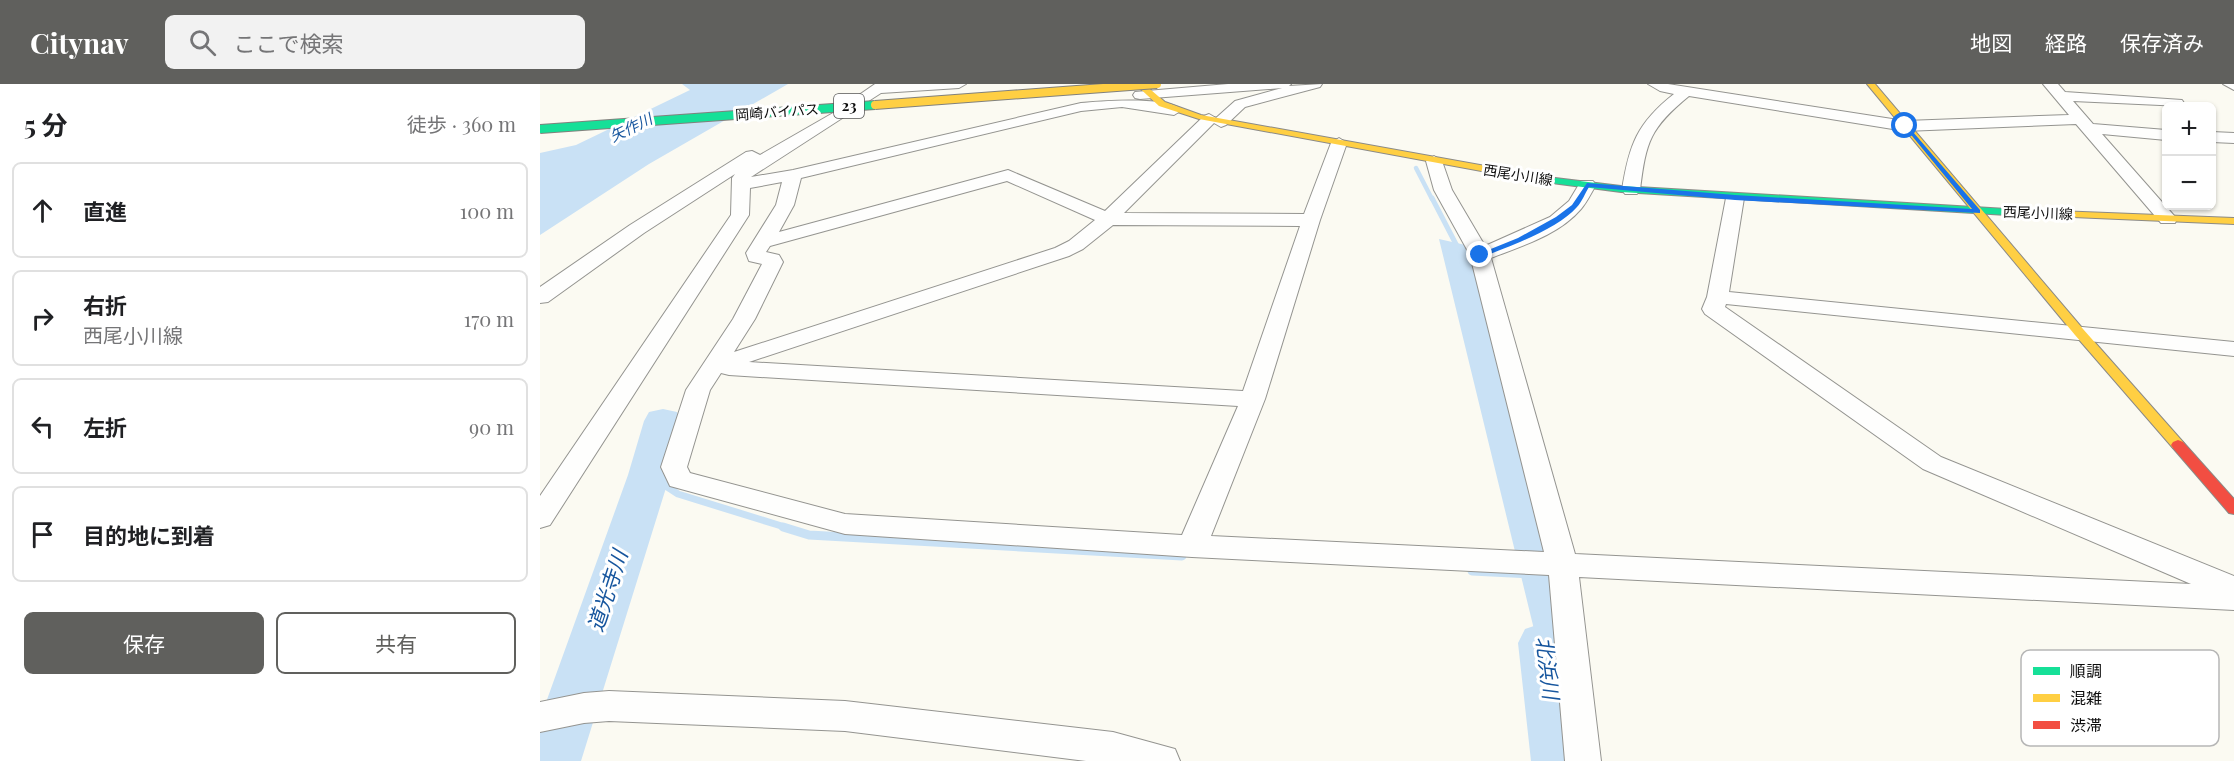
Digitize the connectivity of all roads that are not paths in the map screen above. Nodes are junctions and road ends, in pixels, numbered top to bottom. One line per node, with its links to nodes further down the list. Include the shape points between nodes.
1 (959, 84): 10 (street)
2 (1058, 84): 19 (main road, 岡崎バイパス / 23)
3 (1284, 84): 12 (street)
4 (1315, 84): 20 (street, via 1240,104)
5 (1655, 84): 13 (street)
6 (1743, 84): 15 (street)
7 (1871, 84): 22 (main road)
8 (2050, 84): 14 (street)
9 (2230, 84): 11 (street)
10 (877, 86): 18 (street); 35 (street)
11 (2234, 86)
12 (1148, 88): 17 (main road, 西尾小川線); 18 (street); 23 (main road, 岡崎バイパス / 23, bridge)
13 (1686, 91): 15 (street); 32 (street, via 1657,113 1642,134)
14 (2061, 96): 16 (street); 21 (street)
15 (1734, 99): 22 (street)
16 (2162, 102)
17 (1174, 110): 20 (main road, 西尾小川線); 29 (street, via 1122,103 1081,107)
18 (838, 116): 30 (street, via 791,142 745,173)
19 (540, 121)
20 (1215, 121): 27 (main road, 西尾小川線); 36 (street)
21 (2085, 124): 22 (street); 24 (street); 37 (street)
22 (1905, 126): 34 (main road)
23 (540, 129)
24 (2162, 134)
25 (2216, 137): 26 (street)
26 (2234, 138)
27 (1339, 143): 28 (main road, 西尾小川線); 38 (street)
28 (1434, 161): 31 (main road, 西尾小川線); 41 (street, via 1443,190)
29 (792, 175): 30 (street); 40 (street, via 785,205)
30 (741, 181): 35 (street, via 726,183 678,211); 49 (street, via 740,215)
31 (1587, 185): 32 (main road, 西尾小川線); 41 (street, via 1575,206 1558,218 1521,240)
32 (1631, 190): 33 (main road, 西尾小川線)
33 (1735, 198): 34 (main road, 西尾小川線); 43 (street)
34 (1977, 211): 37 (main road, 西尾小川線); 44 (main road)
35 (658, 215): 42 (street)
36 (1108, 219): 38 (street); 40 (street, via 1008,175); 46 (street, via 1062,252)
37 (2168, 219): 39 (main road, 西尾小川線)
38 (1311, 220): 47 (street)
39 (2234, 221)
40 (762, 242): 46 (street, via 756,257 773,262)
41 (1480, 255): 51 (street)
42 (540, 297)
43 (1718, 297): 44 (street); 52 (street, via 1713,309 1932,463)
44 (2079, 332): 45 (street); 48 (main road)
45 (2234, 349)
46 (714, 366): 47 (street); 50 (street, via 698,390 674,467 680,479 689,483 845,524)
47 (1253, 399): 50 (street)
48 (2234, 509)
49 (540, 518)
50 (1192, 546): 51 (street)
51 (1563, 566): 53 (street); 57 (street)
52 (2234, 589)
53 (2234, 598)
54 (558, 714): 55 (street, via 609,706 845,716)
55 (1108, 754): 56 (street)
56 (1161, 761)
57 (1583, 761)

